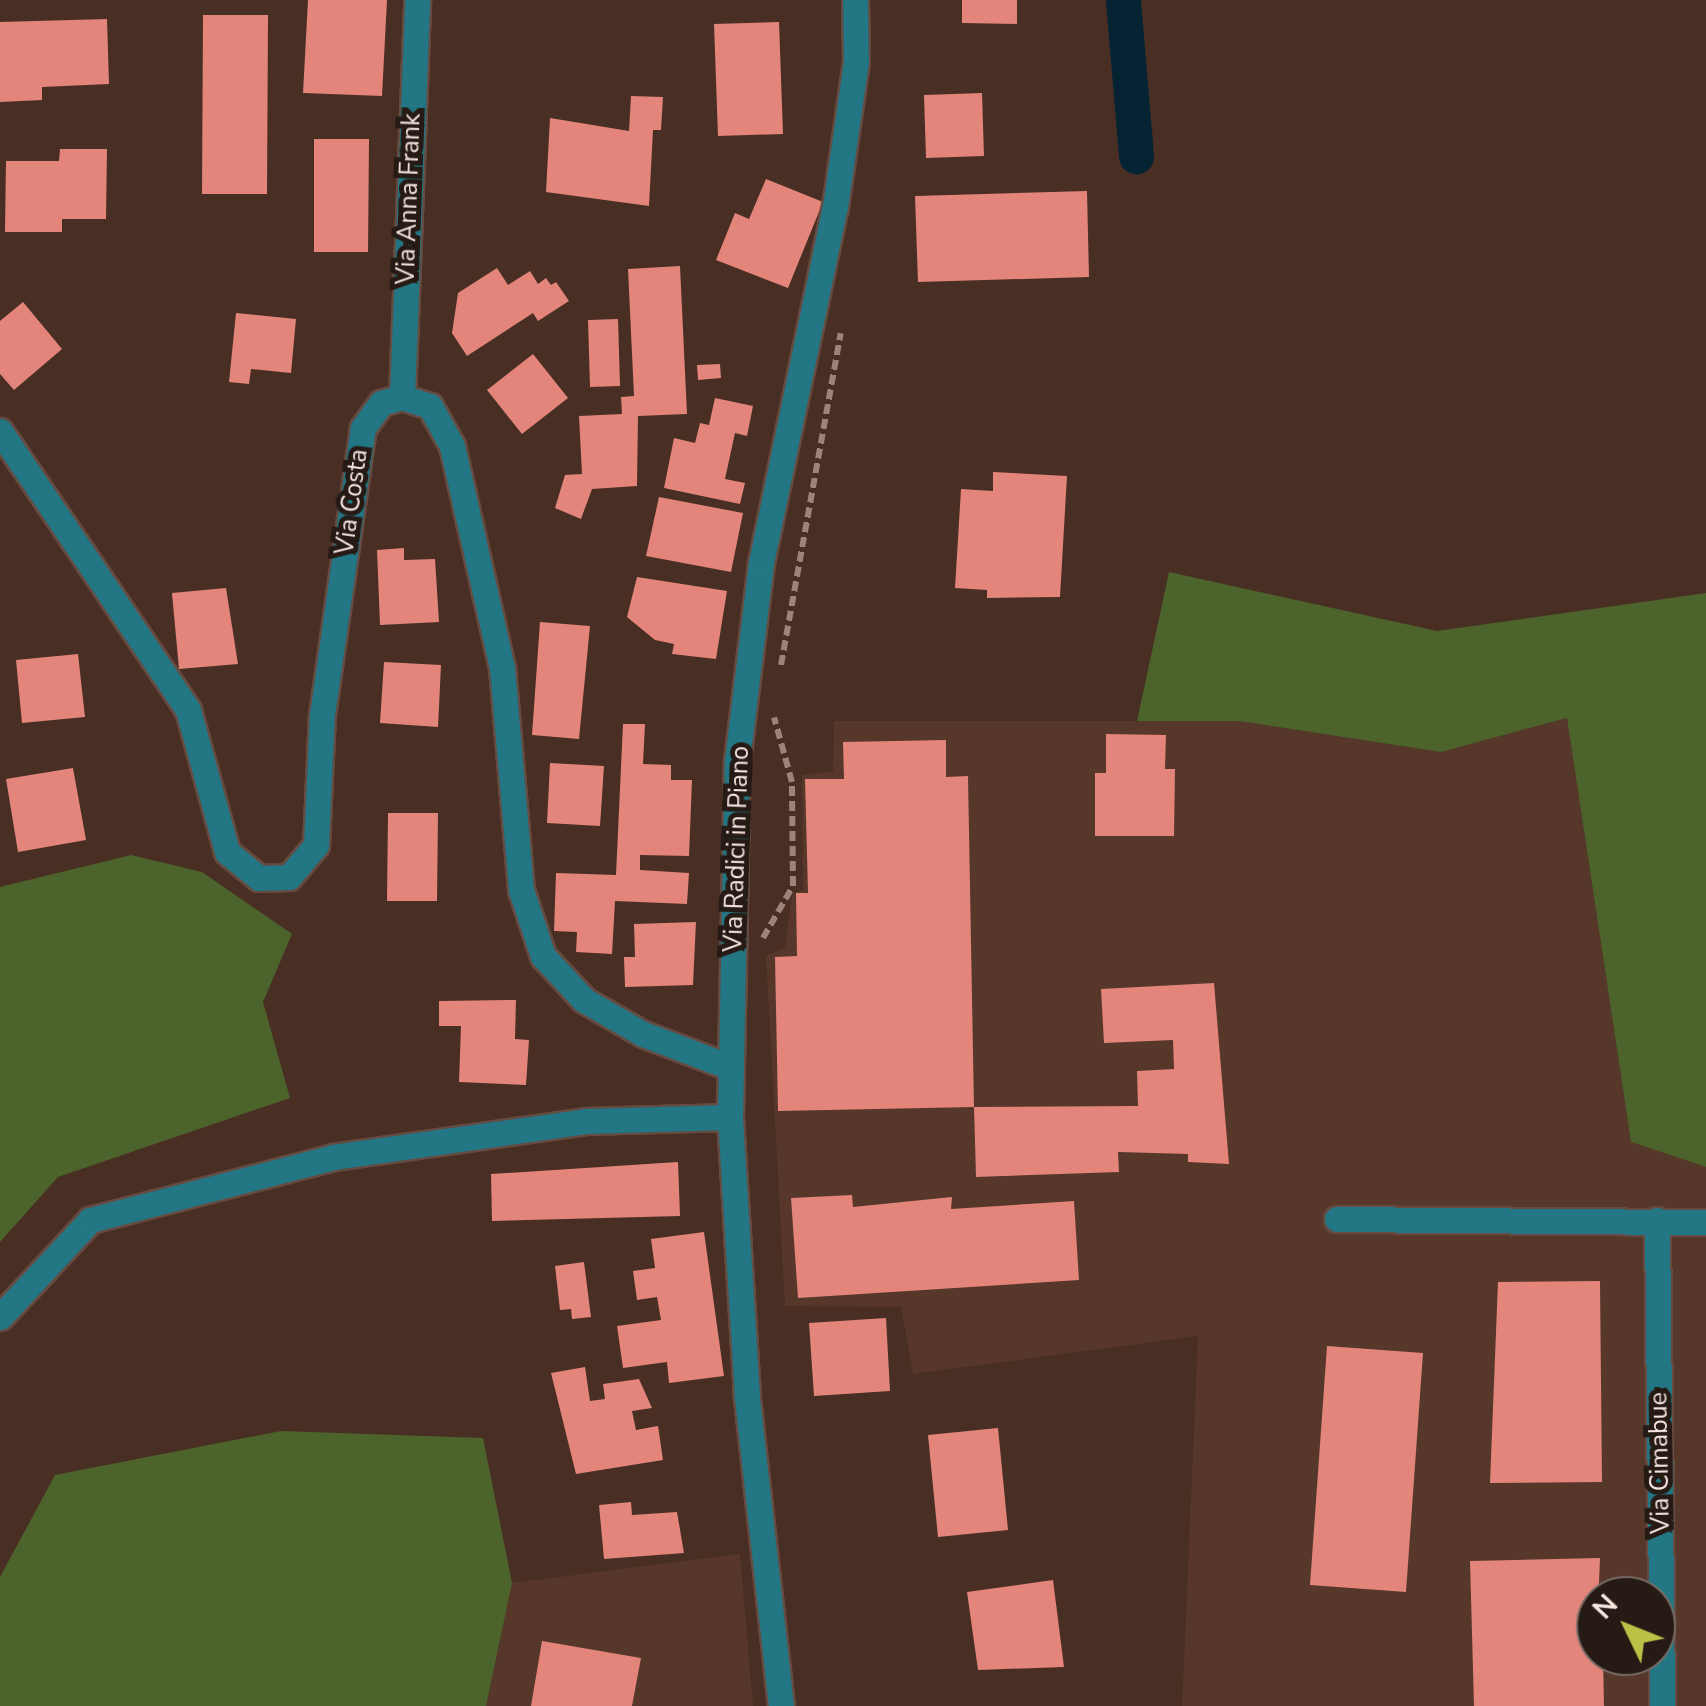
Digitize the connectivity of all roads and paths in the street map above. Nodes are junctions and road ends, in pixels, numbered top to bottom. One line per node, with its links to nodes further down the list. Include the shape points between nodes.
1 (417, 0): 4 (street, Via Anna Frank)
2 (855, 0): 9 (street, Via Radici in Piano, via 856,62 835,207 761,563 742,726)
3 (844, 315): 6 (path)
4 (402, 397): 5 (street, Via Costa, via 381,403 363,428 322,715 316,845 289,877 259,878 227,852 188,710); 9 (street, via 430,406 452,446 502,668 521,890 543,956 584,1000 642,1034)
5 (0, 430)
6 (778, 678)
7 (773, 706): 8 (path, via 776,741 792,782 792,886)
8 (760, 952)
9 (730, 1066): 10 (street, Via Radici in Piano)
10 (730, 1117): 14 (street, via 584,1122 333,1157 90,1220); 15 (street, Via Radici in Piano, via 746,1396)
11 (1337, 1220): 12 (street)
12 (1657, 1220): 13 (street); 16 (street, Via Cimabue)
13 (1706, 1222)
14 (0, 1317)
15 (781, 1706)
16 (1662, 1706)

